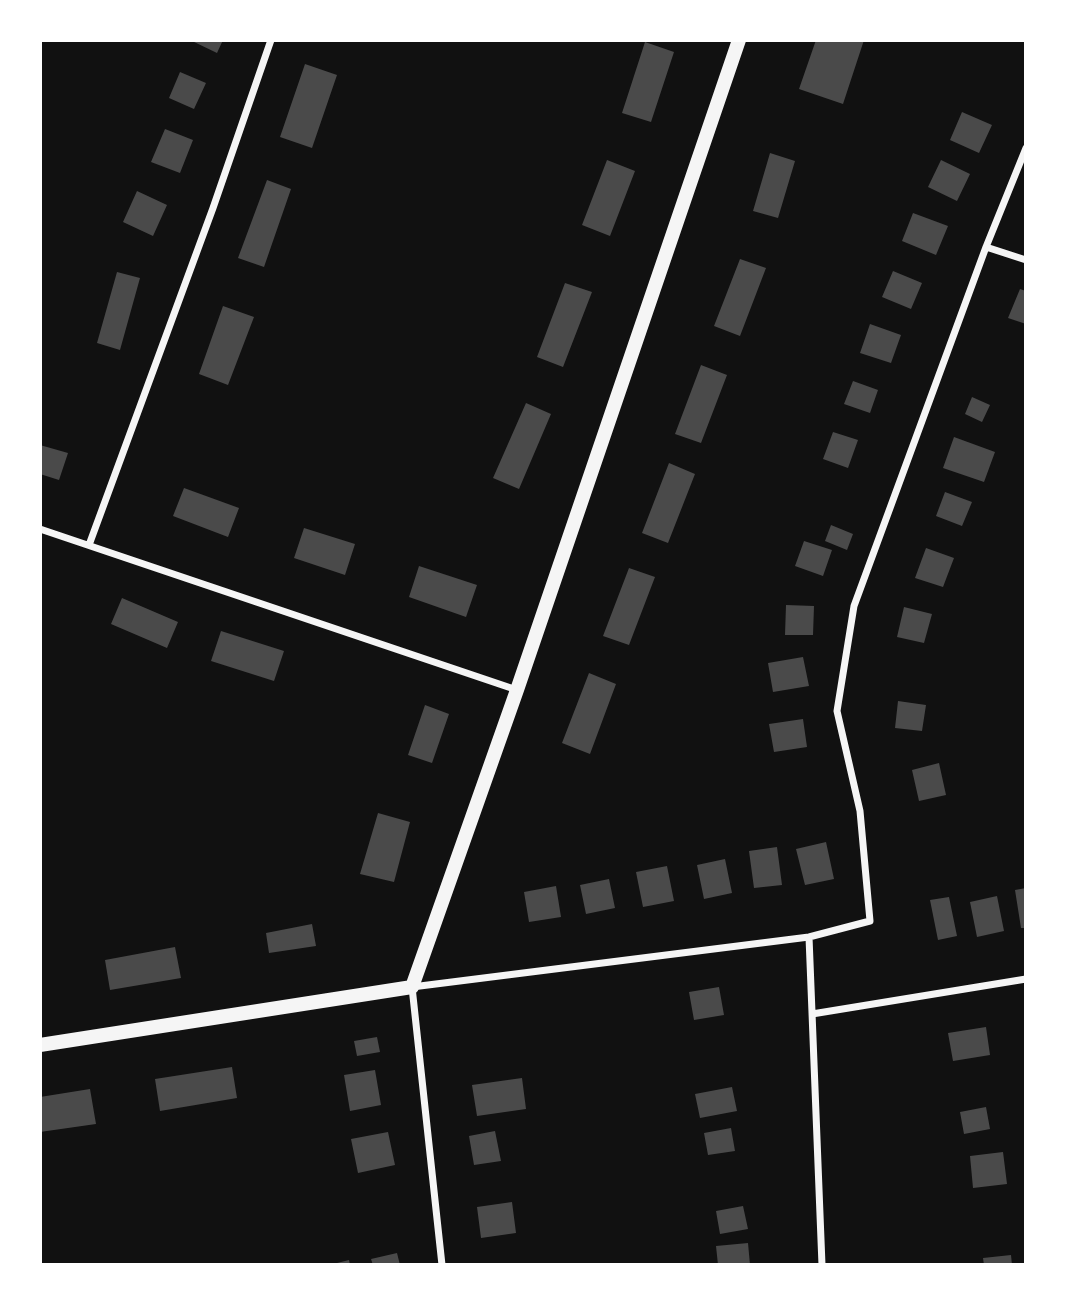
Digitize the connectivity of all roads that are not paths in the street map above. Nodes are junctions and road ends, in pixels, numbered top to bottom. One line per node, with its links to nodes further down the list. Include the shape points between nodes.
1 (271, 40): 7 (street)
2 (739, 40): 8 (main road)
3 (1026, 148): 4 (street)
4 (985, 247): 5 (street); 9 (street, via 854,606 837,711 860,811 870,921)
5 (1026, 260)
6 (40, 529): 7 (street)
7 (89, 545): 8 (street)
8 (517, 690): 11 (main road)
9 (808, 937): 11 (street); 12 (street)
10 (1026, 979): 12 (street)
11 (412, 987): 13 (main road); 14 (street)
12 (812, 1014): 15 (street)
13 (40, 1045)
14 (442, 1265)
15 (822, 1265)

